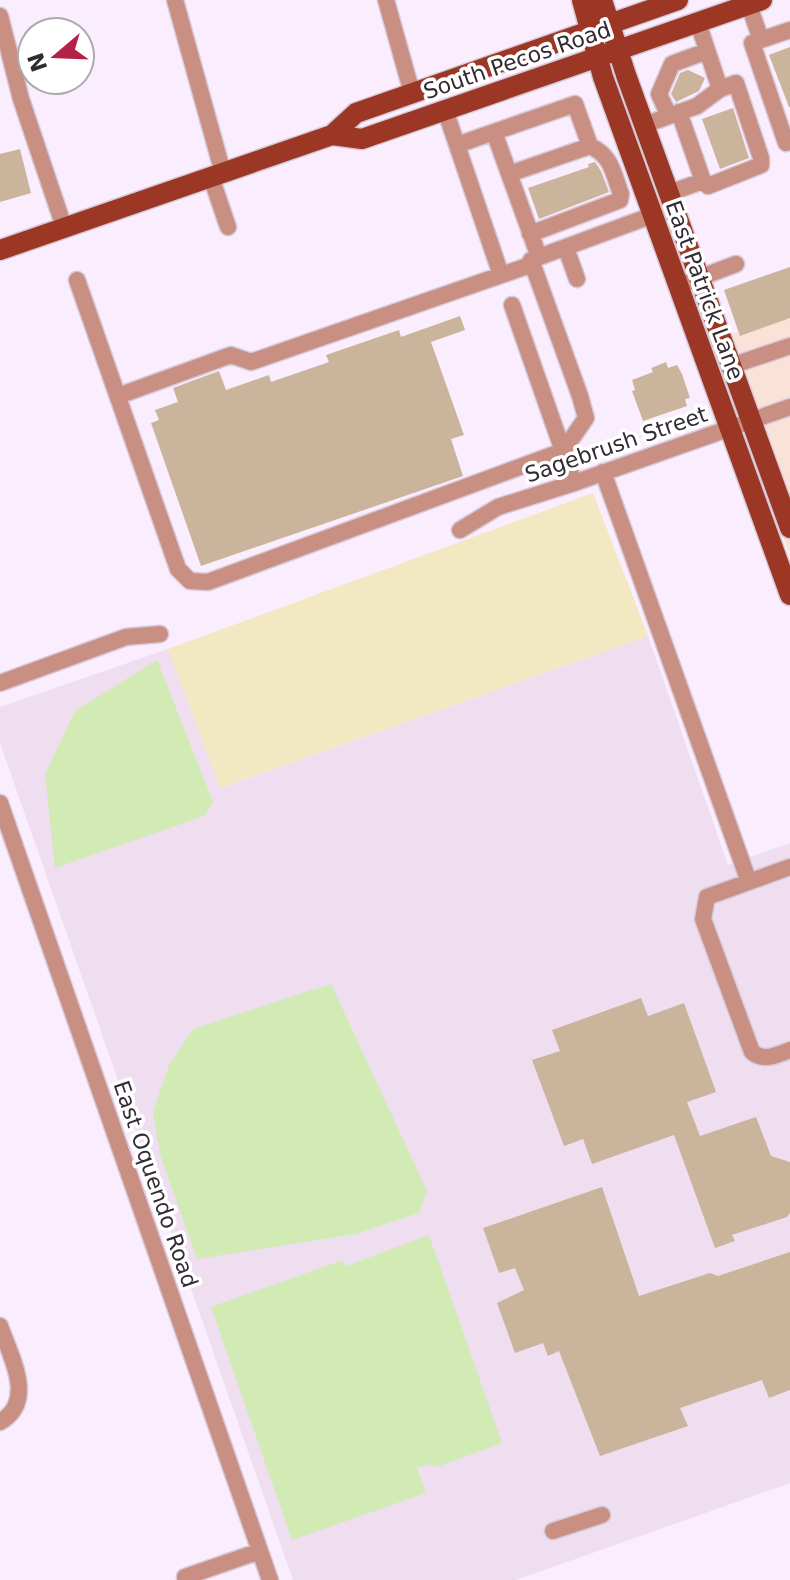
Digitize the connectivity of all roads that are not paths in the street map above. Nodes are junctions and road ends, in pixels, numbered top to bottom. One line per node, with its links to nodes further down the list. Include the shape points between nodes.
1 (175, 0): 26 (street)
2 (386, 0): 16 (street)
3 (582, 0): 9 (main road, East Patrick Lane)
4 (602, 0): 9 (main road, East Patrick Lane)
5 (678, 0): 9 (main road, South Pecos Road)
6 (755, 2): 8 (main road, South Pecos Road); 11 (street)
7 (0, 16): 30 (street)
8 (698, 23): 12 (main road, South Pecos Road); 13 (street)
9 (600, 27): 12 (main road, East Patrick Lane); 14 (main road, East Patrick Lane); 16 (main road, South Pecos Road)
10 (790, 30): 11 (street)
11 (761, 40): 24 (street, via 752,43)
12 (618, 50): 14 (main road, South Pecos Road); 19 (main road, East Patrick Lane)
13 (707, 51): 15 (street); 18 (street, via 672,64 659,94)
14 (597, 57): 17 (main road, South Pecos Road); 29 (main road, East Patrick Lane)
15 (720, 89): 18 (street); 27 (street, via 736,83 761,165 708,186)
16 (412, 93): 21 (main road, South Pecos Road, via 356,113)
17 (445, 110): 21 (main road, South Pecos Road, via 362,139); 22 (street)
18 (674, 114): 19 (street); 27 (street)
19 (644, 125): 28 (main road, East Patrick Lane)
20 (494, 132): 22 (street); 23 (street, via 575,104); 25 (street)
21 (332, 135): 26 (main road, South Pecos Road)
22 (457, 145): 37 (street)
23 (590, 146): 25 (street); 32 (street, via 607,157 620,200)
24 (789, 147)
25 (509, 174): 32 (street)
26 (217, 175): 30 (main road, South Pecos Road); 31 (street)
27 (703, 181): 28 (street)
28 (669, 193): 38 (main road, East Patrick Lane)
29 (653, 215): 33 (street); 41 (main road, East Patrick Lane)
30 (64, 227): 34 (main road, South Pecos Road)
31 (228, 227)
32 (530, 234): 35 (street)
33 (566, 248): 35 (street); 39 (street)
34 (0, 250)
35 (536, 261): 37 (street); 49 (street, via 586,418)
36 (736, 264): 38 (street)
37 (501, 275): 45 (street, via 251,362 231,355)
38 (699, 278): 41 (street); 44 (main road, East Patrick Lane)
39 (577, 279)
40 (77, 280): 45 (street)
41 (678, 286): 48 (main road, East Patrick Lane)
42 (512, 305): 49 (street)
43 (790, 346): 44 (street)
44 (731, 366): 47 (main road, East Patrick Lane)
45 (118, 396): 49 (street, via 178,569 190,581 208,582)
46 (790, 407): 47 (street, Sagebrush Street)
47 (751, 420): 48 (street, Sagebrush Street); 52 (main road, East Patrick Lane)
48 (730, 428): 50 (street, Sagebrush Street); 55 (main road, East Patrick Lane)
49 (563, 451): 51 (street)
50 (603, 472): 51 (street, Sagebrush Street); 60 (street)
51 (574, 483): 54 (street, Sagebrush Street, via 498,507)
52 (784, 493): 53 (main road, East Patrick Lane)
53 (789, 524)
54 (460, 530)
55 (790, 595)
56 (160, 634): 57 (street, via 126,637)
57 (0, 683)
58 (0, 803): 66 (street, East Oquendo Road)
59 (790, 867): 60 (street)
60 (749, 882): 61 (street, via 707,897 703,919 752,1052 769,1058)
61 (790, 1050)
62 (0, 1326): 63 (street, via 20,1397)
63 (0, 1422)
64 (602, 1515): 65 (street)
65 (553, 1531)
66 (260, 1551): 67 (street); 68 (street, East Oquendo Road)
67 (185, 1577)
68 (270, 1580)

